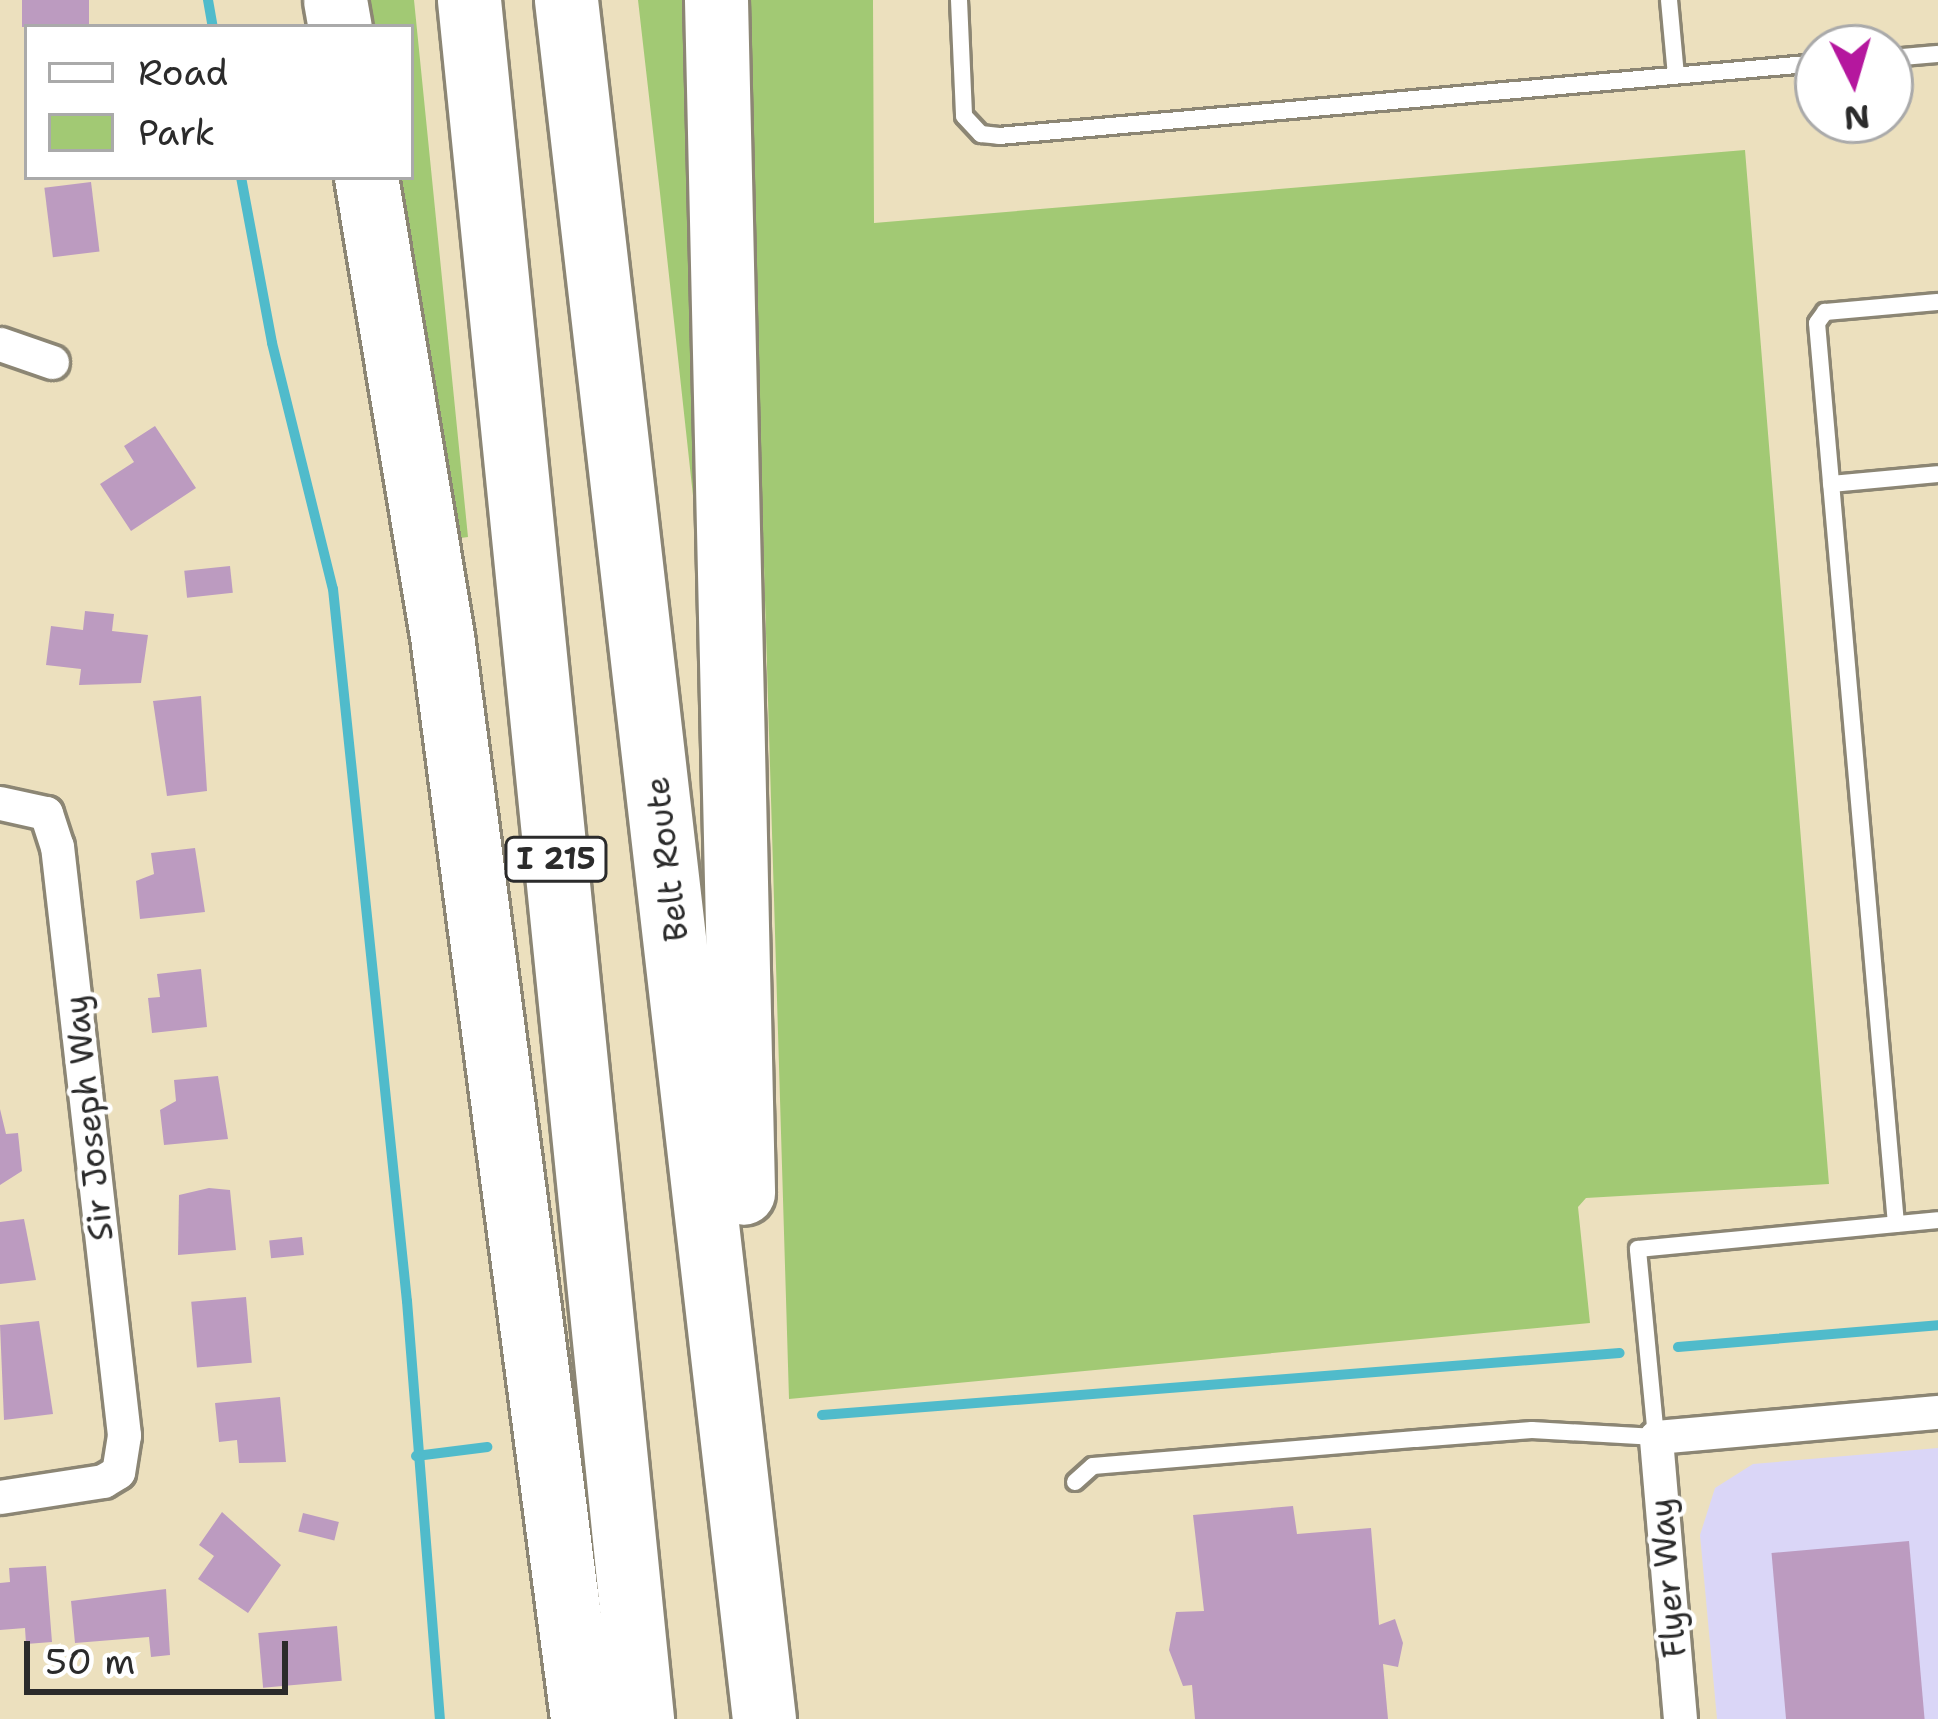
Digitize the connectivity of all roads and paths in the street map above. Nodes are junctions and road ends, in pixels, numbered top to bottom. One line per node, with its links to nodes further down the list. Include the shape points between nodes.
1 (469, 0): 23 (highway, I 215)
2 (566, 0): 21 (highway, Belt Route)
3 (716, 0): 21 (highway)
4 (959, 0): 7 (lane, via 964,116 981,134)
5 (1669, 0): 7 (lane)
6 (1794, 65): 7 (lane)
7 (1676, 75)
8 (366, 180): 22 (highway, via 442,637)
9 (1938, 302): 13 (lane, via 1826,311 1817,323)
10 (0, 344): 11 (street)
11 (52, 362)
12 (1938, 474): 13 (lane)
13 (1831, 484): 16 (lane)
14 (0, 803): 20 (street, Sir Joseph Way, via 46,813 57,846 122,1416 118,1472 85,1487)
15 (1938, 1220): 16 (lane)
16 (1896, 1224): 18 (lane, via 1638,1249)
17 (1938, 1412): 18 (street)
18 (1656, 1437): 19 (lane, via 1532,1430 1093,1466); 25 (street, Flyer Way)
19 (1075, 1482)
20 (0, 1497)
21 (752, 1573): 24 (highway, Belt Route)
22 (582, 1719)
23 (642, 1719)
24 (764, 1719)
25 (1680, 1719)

